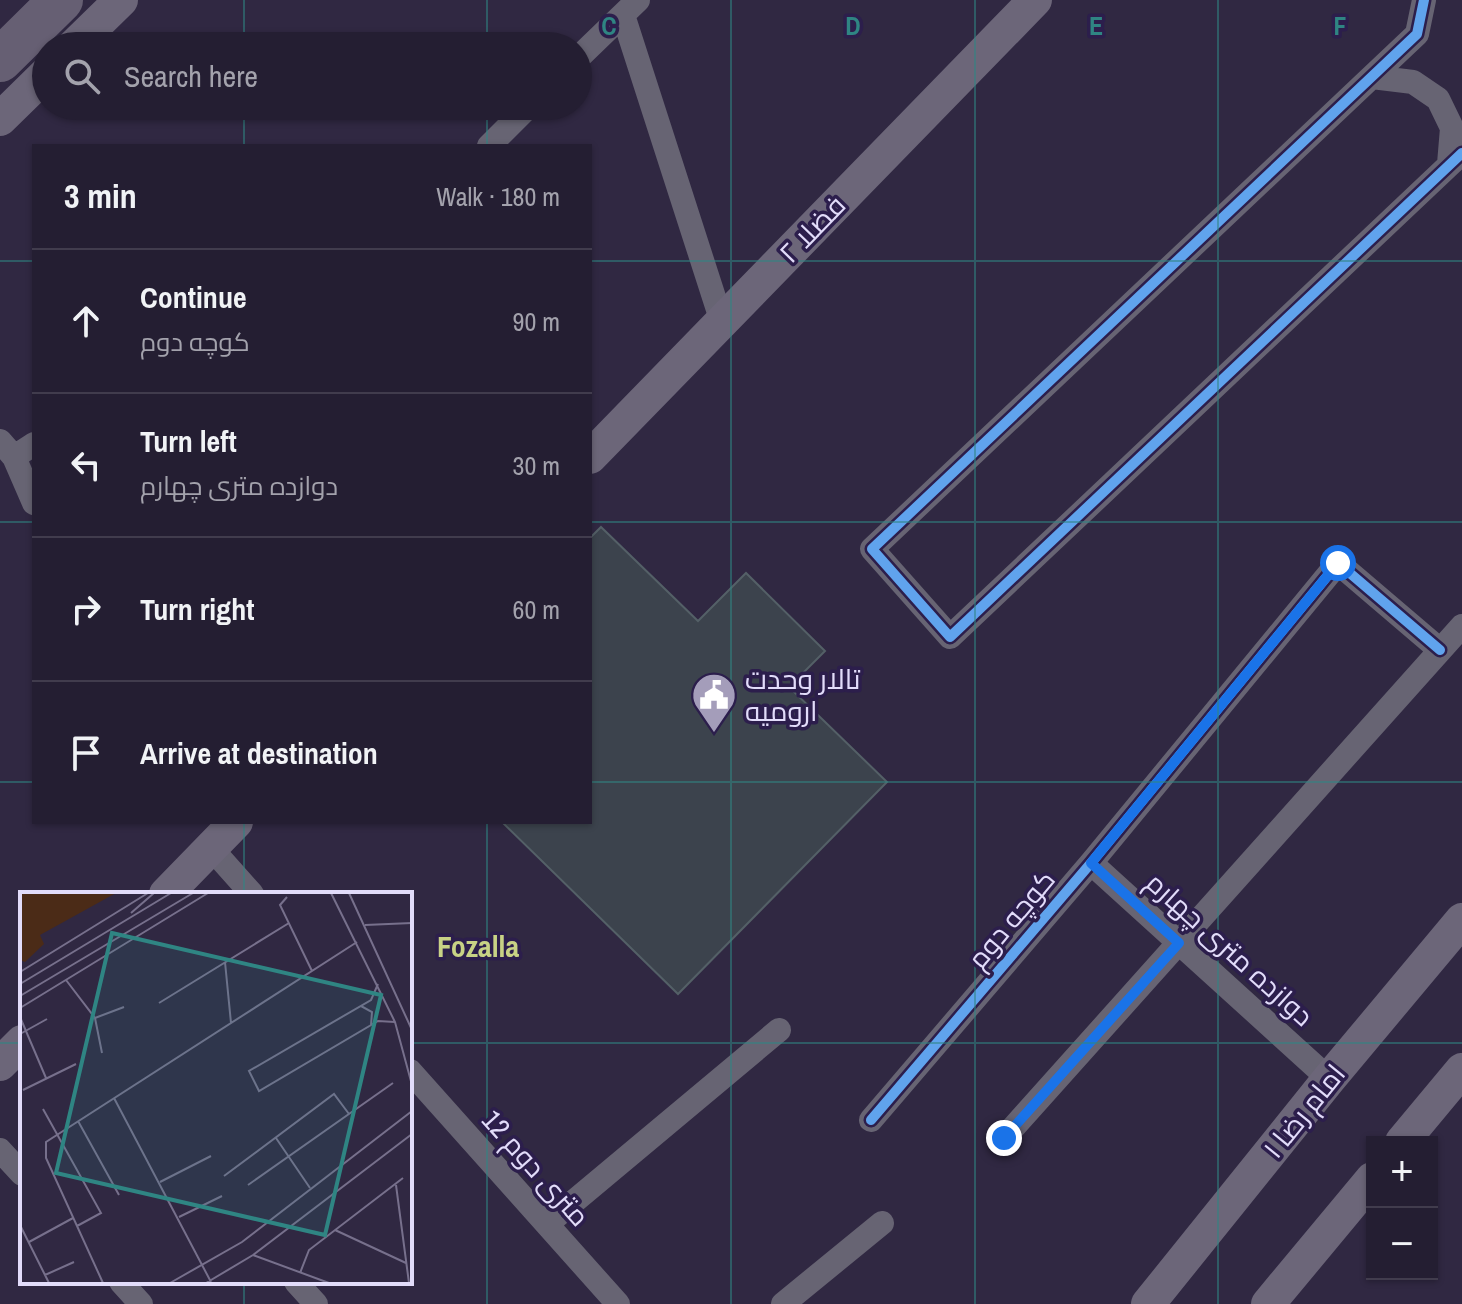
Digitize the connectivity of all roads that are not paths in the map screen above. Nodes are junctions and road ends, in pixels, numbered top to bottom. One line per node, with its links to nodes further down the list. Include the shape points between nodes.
1 (61, 0): 8 (highway)
2 (121, 0): 6 (main road)
3 (1035, 0): 15 (main road, فضلا ۲)
4 (1424, 0): 9 (street, via 1417,34)
5 (630, 7): 7 (street); 15 (street)
6 (88, 32)
7 (592, 44)
8 (0, 60)
9 (1372, 77): 14 (street, via 1413,82 1438,99 1452,128); 14 (street, via 872,549 950,637)
10 (32, 88): 11 (main road)
11 (0, 119)
12 (515, 120): 13 (street)
13 (491, 144)
14 (1456, 158)
15 (722, 322): 17 (main road, فضلا ۲)
16 (16, 448): 18 (street)
17 (592, 455)
18 (32, 497)
19 (1462, 626): 20 (street)
20 (1440, 650): 23 (street, کوچه دوم, via 1338,563); 27 (street)
21 (234, 824): 22 (main road)
22 (211, 848): 24 (main road); 25 (street)
23 (1091, 863): 27 (street, دوازده متری چهارم); 34 (street, کوچه دوم)
24 (168, 892)
25 (250, 892)
26 (1462, 920): 33 (main road, امام رضا ۱)
27 (1179, 943): 33 (street, دوازده متری چهارم); 36 (street)
28 (779, 1030): 41 (street)
29 (20, 1044): 30 (main road)
30 (0, 1064)
31 (1462, 1070): 35 (main road)
32 (412, 1073): 41 (street, 12 متری دوم)
33 (1329, 1079): 48 (main road, امام رضا ۱)
34 (871, 1120)
35 (1407, 1136)
36 (1004, 1138)
37 (0, 1150): 38 (street)
38 (20, 1172)
39 (1366, 1186): 49 (main road)
40 (882, 1223): 47 (street)
41 (547, 1224): 46 (street, 12 متری دوم)
42 (123, 1284): 44 (street)
43 (298, 1284): 45 (street)
44 (141, 1304)
45 (316, 1304)
46 (618, 1304)
47 (783, 1304)
48 (1148, 1304)
49 (1268, 1304)

